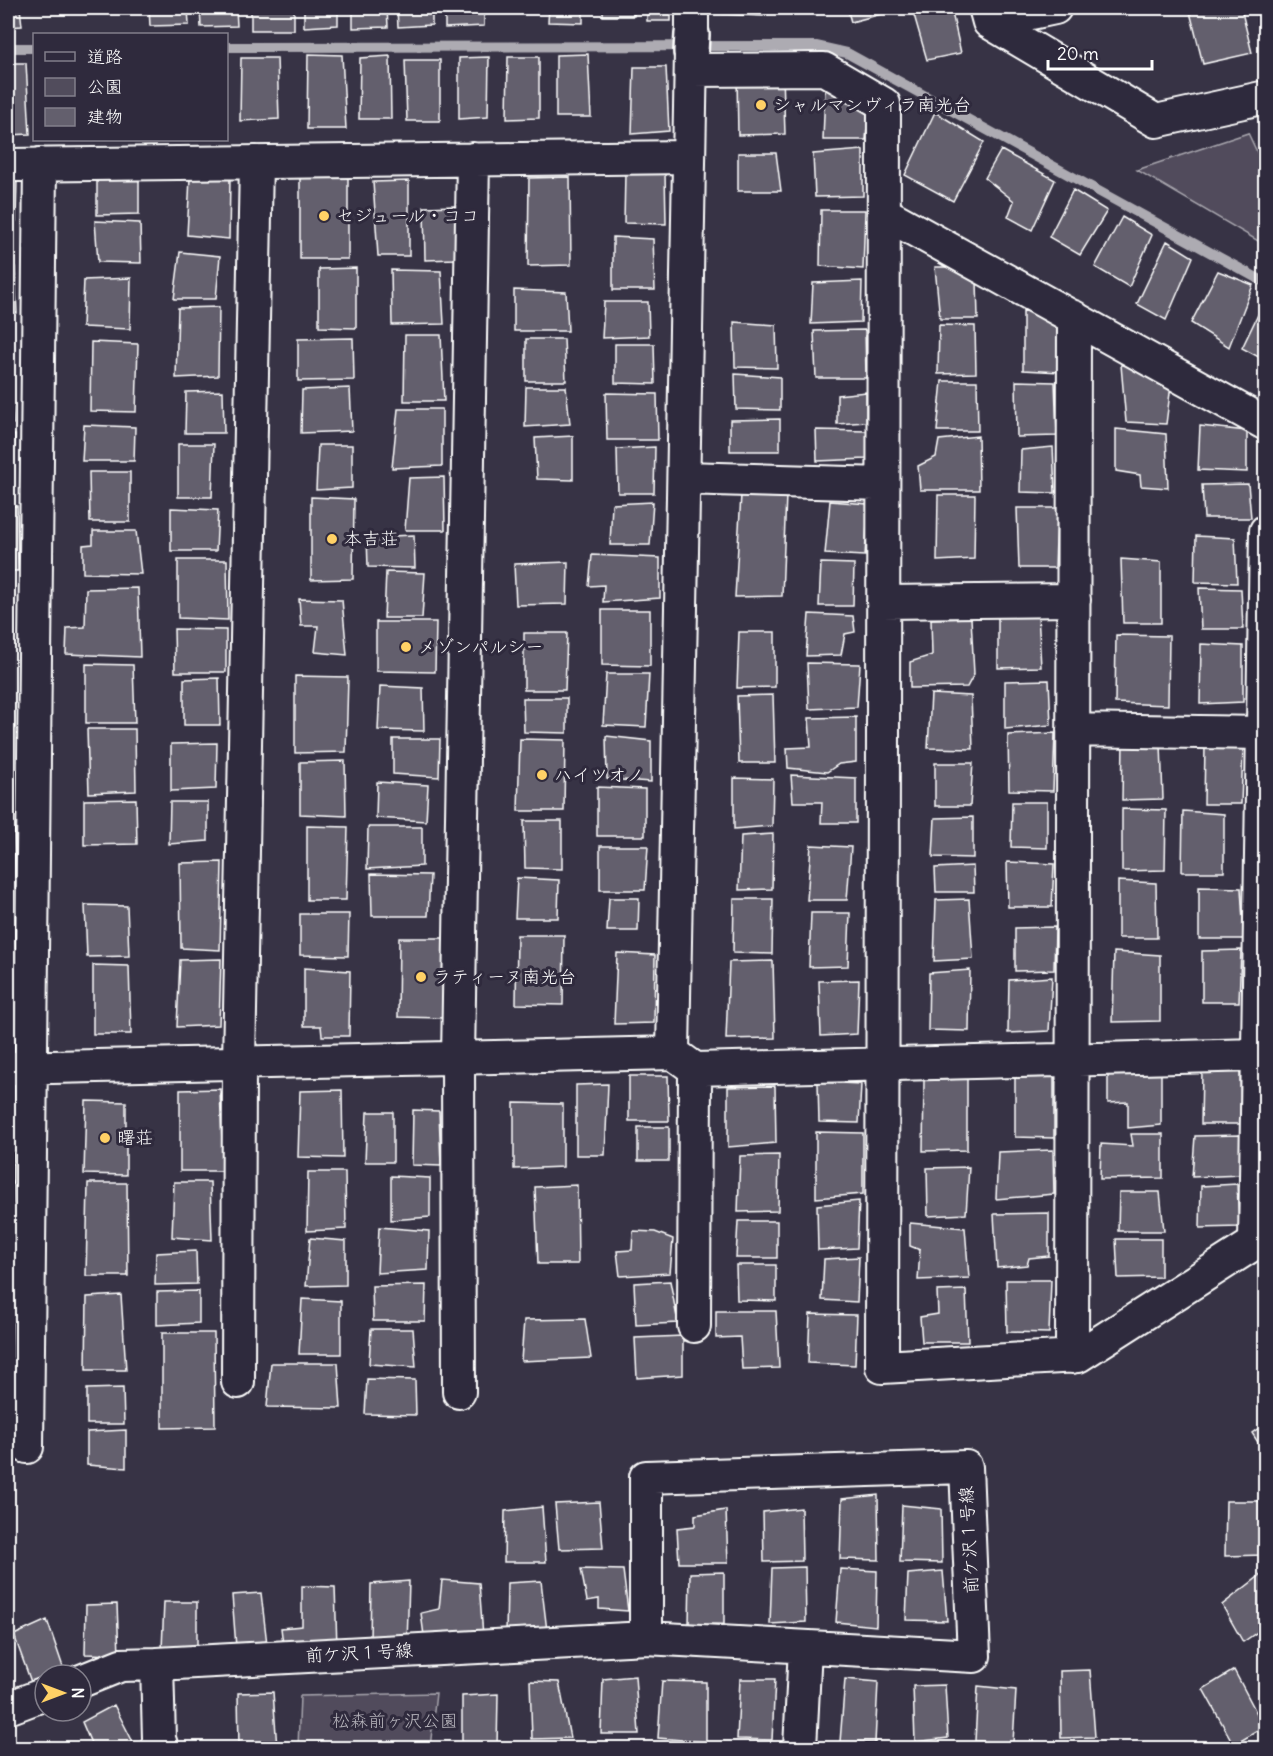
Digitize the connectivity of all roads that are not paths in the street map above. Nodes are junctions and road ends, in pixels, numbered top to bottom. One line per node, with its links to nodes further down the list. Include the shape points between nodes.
1 (1055, 8): 2 (street)
2 (987, 14): 4 (street, via 1156,121)
3 (692, 41): 5 (street); 10 (street, via 824,69 884,104)
4 (1266, 97)
5 (689, 157): 6 (street); 13 (street)
6 (473, 159): 7 (street); 23 (street)
7 (256, 162): 8 (street); 26 (street)
8 (40, 164): 9 (street); 21 (street)
9 (8, 165)
10 (884, 213): 11 (street); 14 (street)
11 (1074, 317): 12 (street); 16 (street)
12 (1266, 424)
13 (684, 478): 14 (street); 25 (street)
14 (883, 484): 17 (street)
15 (1266, 531): 18 (street)
16 (1074, 600): 17 (street); 19 (street)
17 (883, 602): 27 (street)
18 (1265, 633): 20 (street)
19 (1073, 730): 20 (street); 24 (street)
20 (1263, 733): 22 (street)
21 (21, 807): 28 (street)
22 (1258, 1055): 24 (street); 31 (street, via 1255,1243)
23 (458, 1058): 25 (street); 26 (street); 33 (street)
24 (1073, 1060): 27 (street); 31 (street)
25 (684, 1061): 27 (street); 30 (street)
26 (239, 1063): 28 (street); 32 (street)
27 (882, 1065): 31 (street, via 882,1367)
28 (19, 1068): 29 (street)
29 (18, 1298): 34 (street)
30 (694, 1326)
31 (1072, 1357)
32 (238, 1382)
33 (459, 1392)
34 (27, 1447)
35 (646, 1638): 36 (street, 前ケ沢１号線); 36 (street, 前ケ沢１号線, via 646,1477 966,1467 974,1656); 37 (street, 前ケ沢１号線)
36 (805, 1647): 42 (street)
37 (157, 1664): 38 (street, 前ケ沢１号線, via 121,1665); 41 (street)
38 (93, 1676)
39 (33, 1699): 40 (street)
40 (8, 1708)
41 (162, 1749)
42 (800, 1749)

